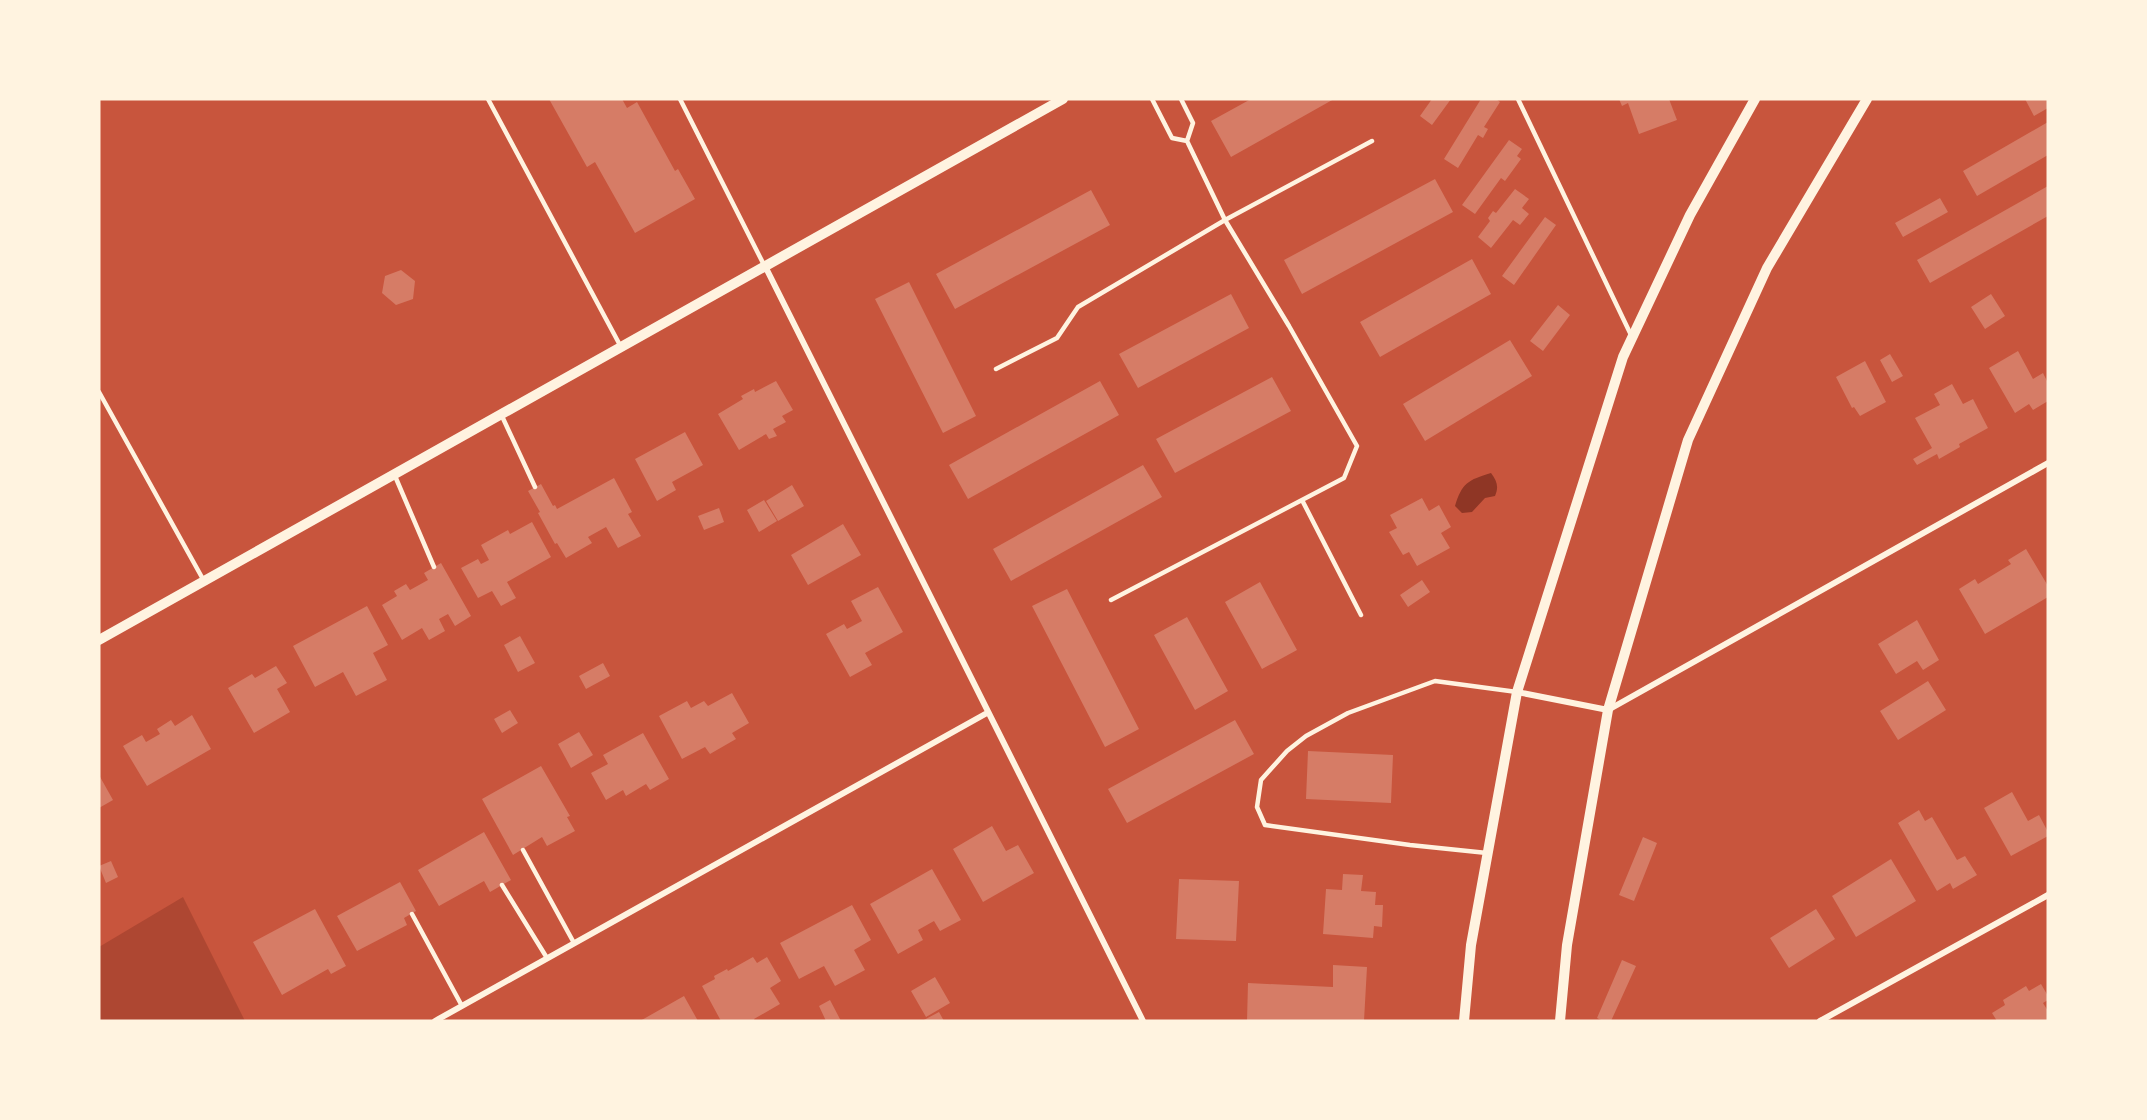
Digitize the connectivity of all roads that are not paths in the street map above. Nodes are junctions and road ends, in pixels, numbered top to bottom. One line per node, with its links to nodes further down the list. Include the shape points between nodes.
1 (488, 99): 14 (lane)
2 (680, 99): 12 (lane)
3 (1063, 99): 12 (street)
4 (1152, 99): 9 (lane, via 1172,138)
5 (1181, 99): 9 (lane, via 1193,123)
6 (1518, 99): 13 (lane)
7 (1755, 99): 13 (street, via 1690,215)
8 (1867, 99): 28 (street, via 1767,268 1688,440)
9 (1187, 141): 11 (lane)
10 (1372, 141): 11 (lane)
11 (1225, 220): 15 (lane, via 1078,307 1057,338); 21 (lane, via 1357,446 1344,478)
12 (765, 266): 14 (street); 29 (street)
13 (1632, 337): 27 (street)
14 (621, 346): 17 (street)
15 (996, 369)
16 (99, 392): 23 (lane)
17 (501, 414): 19 (street); 20 (lane)
18 (2048, 463): 28 (street)
19 (394, 474): 22 (lane); 23 (street)
20 (535, 487)
21 (1302, 500): 24 (lane); 25 (lane)
22 (434, 567)
23 (204, 581): 26 (street)
24 (1111, 600)
25 (1361, 615)
26 (99, 640)
27 (1517, 692): 28 (street); 31 (street); 31 (lane, via 1435,681 1348,713 1306,736 1262,780 1257,807 1265,825)
28 (1608, 710): 41 (street, via 1567,945)
29 (987, 713): 35 (street); 39 (street)
30 (523, 850): 35 (lane)
31 (1487, 854): 40 (street, via 1470,945)
32 (502, 885): 36 (lane)
33 (2048, 895): 42 (street)
34 (412, 914): 37 (lane)
35 (574, 943): 36 (street)
36 (547, 958): 37 (street)
37 (462, 1005): 38 (street)
38 (435, 1021)
39 (1143, 1021)
40 (1464, 1021)
41 (1560, 1021)
42 (1820, 1021)

